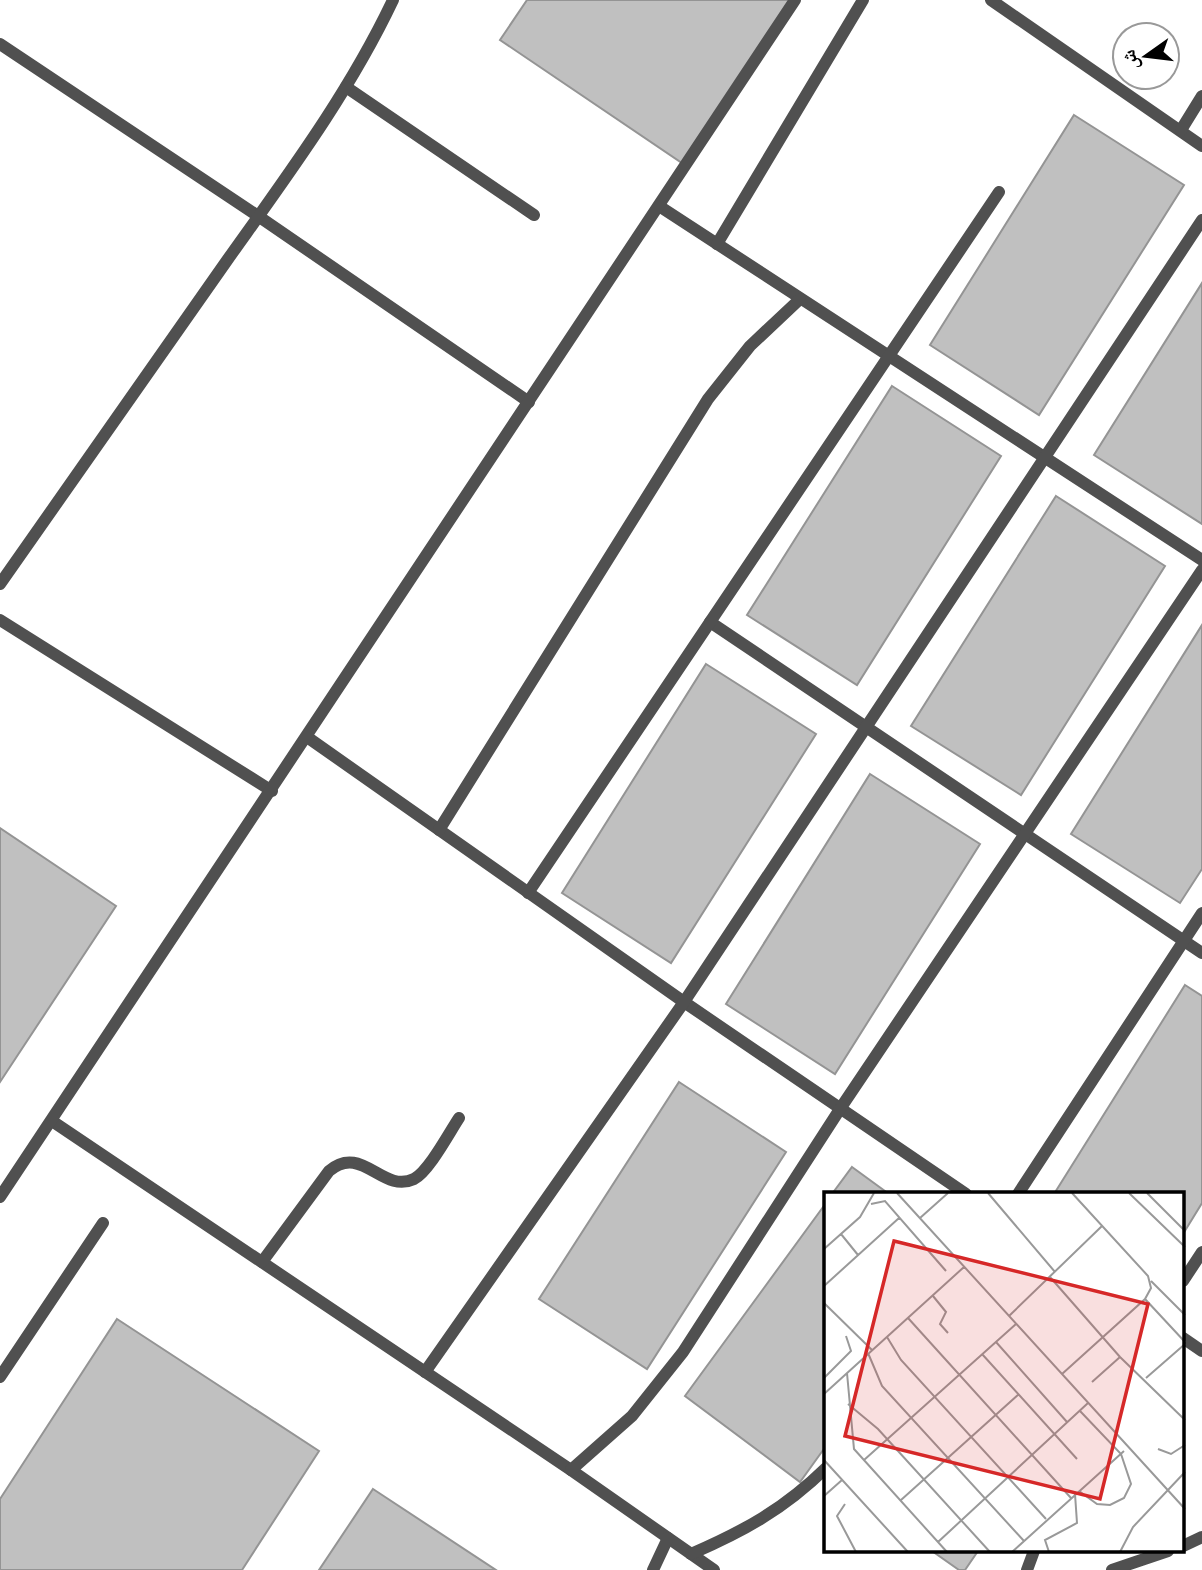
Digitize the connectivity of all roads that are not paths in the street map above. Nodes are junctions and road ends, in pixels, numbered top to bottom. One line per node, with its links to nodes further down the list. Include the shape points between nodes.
1 (393, 0): 6 (lane)
2 (795, 0): 11 (lane)
3 (863, 0): 15 (lane)
4 (991, 0): 8 (lane)
5 (0, 44): 13 (lane)
6 (346, 88): 12 (lane); 13 (lane)
7 (1202, 96): 8 (lane)
8 (1181, 130): 9 (lane)
9 (1202, 146)
10 (999, 192): 17 (lane)
11 (659, 206): 15 (lane); 18 (lane)
12 (534, 215)
13 (258, 216): 18 (lane); 22 (lane)
14 (1202, 220): 19 (lane)
15 (717, 244): 16 (lane)
16 (800, 299): 17 (lane); 28 (lane, via 750,346 708,400)
17 (889, 356): 19 (lane); 24 (lane)
18 (528, 402): 26 (lane)
19 (1045, 457): 20 (lane); 25 (lane)
20 (1202, 560)
21 (1202, 569): 29 (lane)
22 (0, 584)
23 (0, 620): 27 (lane)
24 (710, 622): 25 (lane); 30 (lane)
25 (866, 727): 29 (lane); 34 (lane)
26 (307, 737): 27 (lane); 28 (lane)
27 (272, 791): 37 (lane)
28 (439, 830): 30 (lane)
29 (1024, 834): 32 (lane); 35 (lane)
30 (528, 892): 34 (lane)
31 (1202, 913): 32 (lane)
32 (1184, 941): 33 (lane); 39 (lane)
33 (1202, 953)
34 (684, 1002): 35 (lane); 47 (lane)
35 (840, 1110): 38 (lane); 49 (lane, via 684,1352 632,1416)
36 (459, 1118): 43 (lane, via 415,1178 402,1182 351,1161 338,1164)
37 (52, 1121): 40 (lane); 43 (lane)
38 (963, 1192)
39 (1018, 1192)
40 (0, 1197)
41 (103, 1223): 48 (lane)
42 (1202, 1252): 44 (lane)
43 (262, 1262): 47 (lane)
44 (1184, 1279)
45 (1184, 1339): 46 (lane)
46 (1202, 1351)
47 (425, 1372): 49 (lane)
48 (0, 1377)
49 (571, 1470): 52 (lane)
50 (824, 1470): 56 (lane, via 785,1505 740,1533)
51 (1202, 1537): 53 (lane)
52 (668, 1538): 56 (lane); 57 (lane)
53 (1184, 1546)
54 (1034, 1552): 59 (lane)
55 (1165, 1552): 60 (lane)
56 (691, 1555): 58 (lane)
57 (653, 1570)
58 (715, 1570)
59 (1027, 1570)
60 (1112, 1570)

